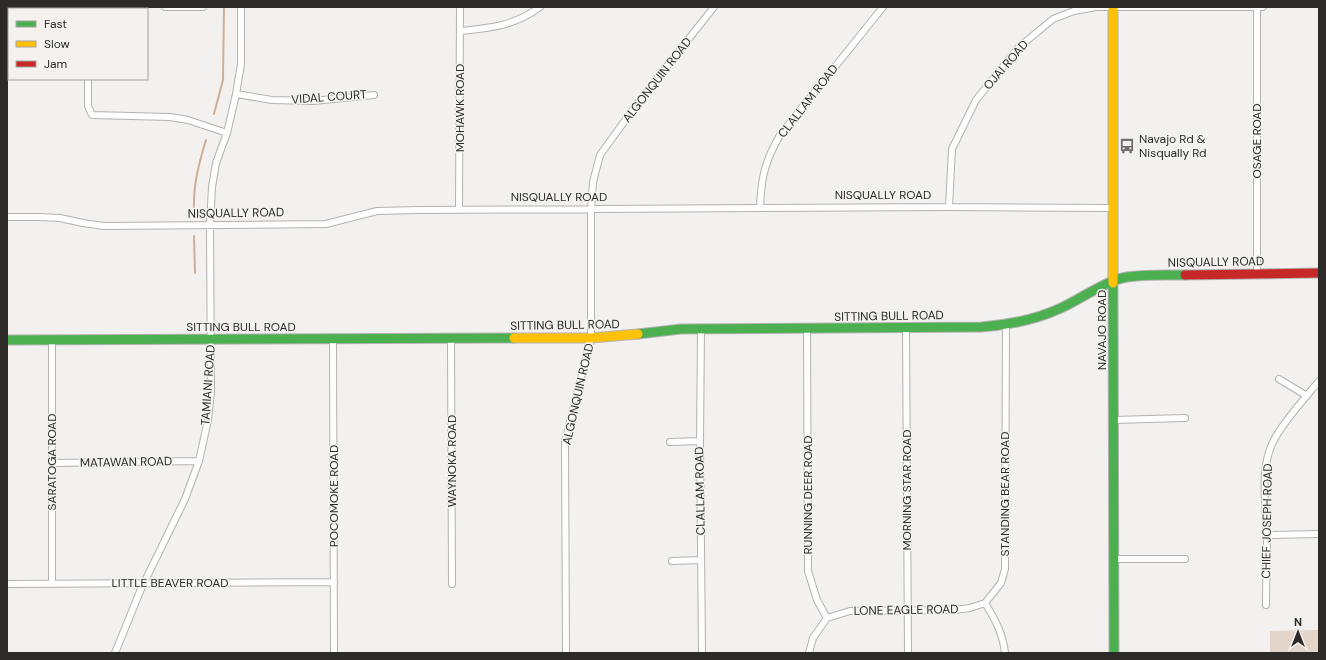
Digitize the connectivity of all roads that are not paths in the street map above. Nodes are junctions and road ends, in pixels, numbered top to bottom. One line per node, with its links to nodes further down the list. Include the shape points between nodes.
1 (165, 7): 10 (street)
2 (241, 7): 13 (street, TAMIANI ROAD, via 241,64)
3 (460, 7): 11 (street, MOHAWK ROAD)
4 (540, 7): 11 (street, via 514,22 492,28)
5 (714, 7): 20 (street, ALGONQUIN ROAD, via 600,155 593,182)
6 (883, 7): 17 (street, CLALLAM ROAD, via 780,135 770,153 764,172)
7 (1113, 7): 8 (street, OJAI ROAD); 16 (street, OJAI ROAD, via 1074,11 1053,19 1018,48 976,100 952,149); 18 (street, NAVAJO ROAD)
8 (1257, 7): 9 (street, OJAI ROAD); 24 (street, OSAGE ROAD)
9 (1263, 7)
10 (203, 8)
11 (460, 31): 19 (street, MOHAWK ROAD)
12 (88, 80): 15 (street, via 88,106 92,116 170,117)
13 (236, 94): 14 (street, VIDAL COURT, via 272,100 313,101); 15 (street, TAMIANI ROAD)
14 (374, 94)
15 (227, 132): 22 (street, TAMIANI ROAD, via 216,163)
16 (949, 207): 17 (street, NISQUALLY ROAD); 18 (street, NISQUALLY ROAD)
17 (760, 208): 20 (street, NISQUALLY ROAD)
18 (1113, 208): 25 (street, NAVAJO ROAD)
19 (459, 209): 20 (street, NISQUALLY ROAD); 22 (street, NISQUALLY ROAD, via 377,211 326,224)
20 (591, 210): 31 (street, ALGONQUIN ROAD)
21 (7, 217): 22 (street, NISQUALLY ROAD, via 60,218 104,226)
22 (210, 225): 32 (street, TAMIANI ROAD)
23 (1319, 273): 24 (street, NISQUALLY ROAD)
24 (1257, 274): 25 (street, NISQUALLY ROAD, via 1157,275 1126,277)
25 (1114, 281): 26 (street, SITTING BULL ROAD, via 1062,308); 40 (street, NAVAJO ROAD)
26 (1006, 325): 29 (street, SITTING BULL ROAD); 56 (street, STANDING BEAR ROAD, via 1005,569 1001,583)
27 (701, 328): 28 (street, SITTING BULL ROAD); 31 (street, SITTING BULL ROAD); 41 (street, CLALLAM ROAD)
28 (807, 328): 29 (street, SITTING BULL ROAD); 59 (street, RUNNING DEER ROAD, via 808,571 817,600)
29 (906, 328): 58 (street, MORNING STAR ROAD)
30 (451, 338): 31 (street, SITTING BULL ROAD); 33 (street, SITTING BULL ROAD); 55 (street, WAYNOKA ROAD)
31 (591, 338): 62 (street, ALGONQUIN ROAD, via 565,442)
32 (211, 339): 33 (street, SITTING BULL ROAD); 35 (street, SITTING BULL ROAD); 43 (street, TAMIANI ROAD, via 211,391)
33 (333, 339): 51 (street, POCOMOKE ROAD)
34 (7, 340): 35 (street, SITTING BULL ROAD)
35 (52, 340): 44 (street, SARATOGA ROAD)
36 (1279, 379): 38 (street)
37 (1319, 381): 38 (street, CHIEF JOSEPH ROAD)
38 (1307, 396): 46 (street, CHIEF JOSEPH ROAD, via 1274,440 1268,458)
39 (1185, 418): 40 (street)
40 (1114, 420): 47 (street, NAVAJO ROAD)
41 (700, 441): 42 (street); 49 (street, CLALLAM ROAD)
42 (670, 442)
43 (199, 461): 44 (street, MATAWAN ROAD); 52 (street, TAMIANI ROAD, via 186,498)
44 (52, 463): 54 (street, SARATOGA ROAD)
45 (1319, 534): 46 (street)
46 (1267, 535): 57 (street, CHIEF JOSEPH ROAD)
47 (1114, 559): 48 (street); 67 (street, NAVAJO ROAD)
48 (1185, 559)
49 (701, 560): 50 (street); 63 (street, CLALLAM ROAD)
50 (672, 561)
51 (334, 582): 52 (street, LITTLE BEAVER ROAD); 61 (street, POCOMOKE ROAD)
52 (143, 583): 54 (street, LITTLE BEAVER ROAD); 60 (street, TAMIANI ROAD)
53 (7, 584): 54 (street, LITTLE BEAVER ROAD)
54 (52, 584)
55 (452, 584)
56 (985, 603): 58 (street, LONE EAGLE ROAD, via 956,610); 66 (street, via 998,626 1004,642)
57 (1266, 605)
58 (908, 610): 59 (street, LONE EAGLE ROAD, via 850,611); 65 (street, MORNING STAR ROAD)
59 (827, 618): 64 (street, via 813,638)
60 (115, 653)
61 (334, 653)
62 (566, 653)
63 (702, 653)
64 (809, 653)
65 (908, 653)
66 (1004, 653)
67 (1114, 653)

